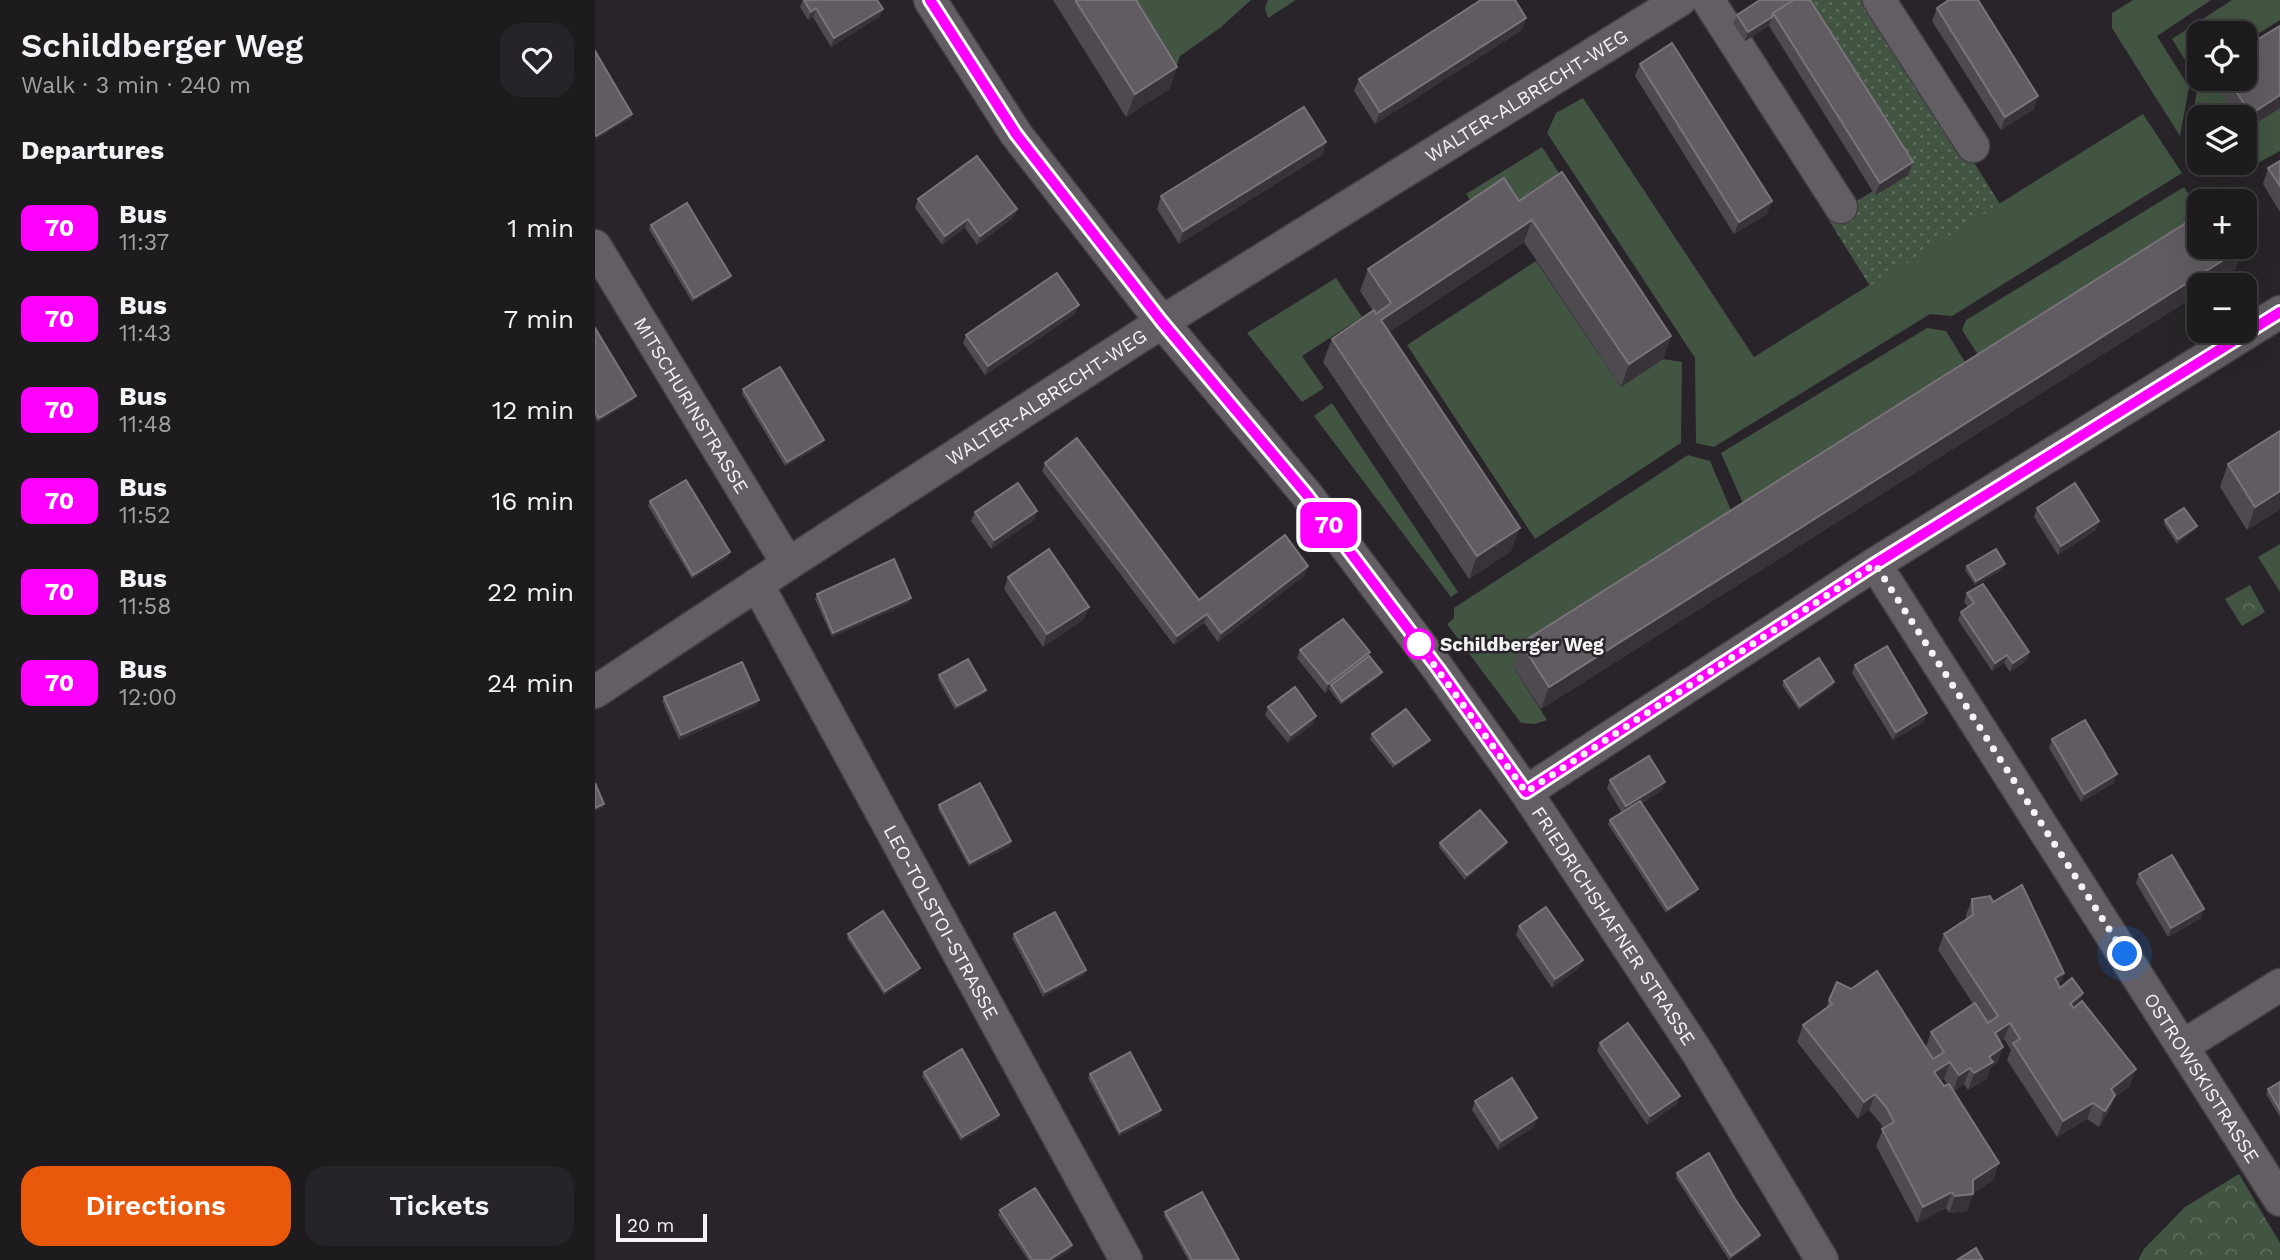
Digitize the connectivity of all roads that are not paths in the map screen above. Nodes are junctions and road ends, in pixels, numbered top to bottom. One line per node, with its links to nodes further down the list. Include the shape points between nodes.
1 (930, 0): 9 (street, FRIEDRICHSHAFNER STRASSE, via 1016,134)
2 (1679, 0): 9 (street, WALTER-ALBRECHT-WEG)
3 (1708, 0): 6 (street)
4 (1879, 0): 5 (street)
5 (1973, 146)
6 (1841, 207)
7 (595, 246): 10 (street, MITSCHURINSTRASSE)
8 (2280, 312): 11 (street)
9 (1162, 322): 10 (street, WALTER-ALBRECHT-WEG); 14 (street, FRIEDRICHSHAFNER STRASSE, via 1307,495)
10 (788, 564): 12 (street, WALTER-ALBRECHT-WEG)
11 (1875, 564): 14 (street); 16 (street, OSTROWSKISTRASSE)
12 (757, 584): 13 (street, WALTER-ALBRECHT-WEG); 18 (street, LEO-TOLSTOI-STRASSE)
13 (595, 692)
14 (1526, 792): 19 (street, FRIEDRICHSHAFNER STRASSE, via 1699,1055)
15 (2280, 985): 16 (street)
16 (2183, 1046): 17 (street, OSTROWSKISTRASSE)
17 (2280, 1200)
18 (1126, 1260)
19 (1822, 1260)

